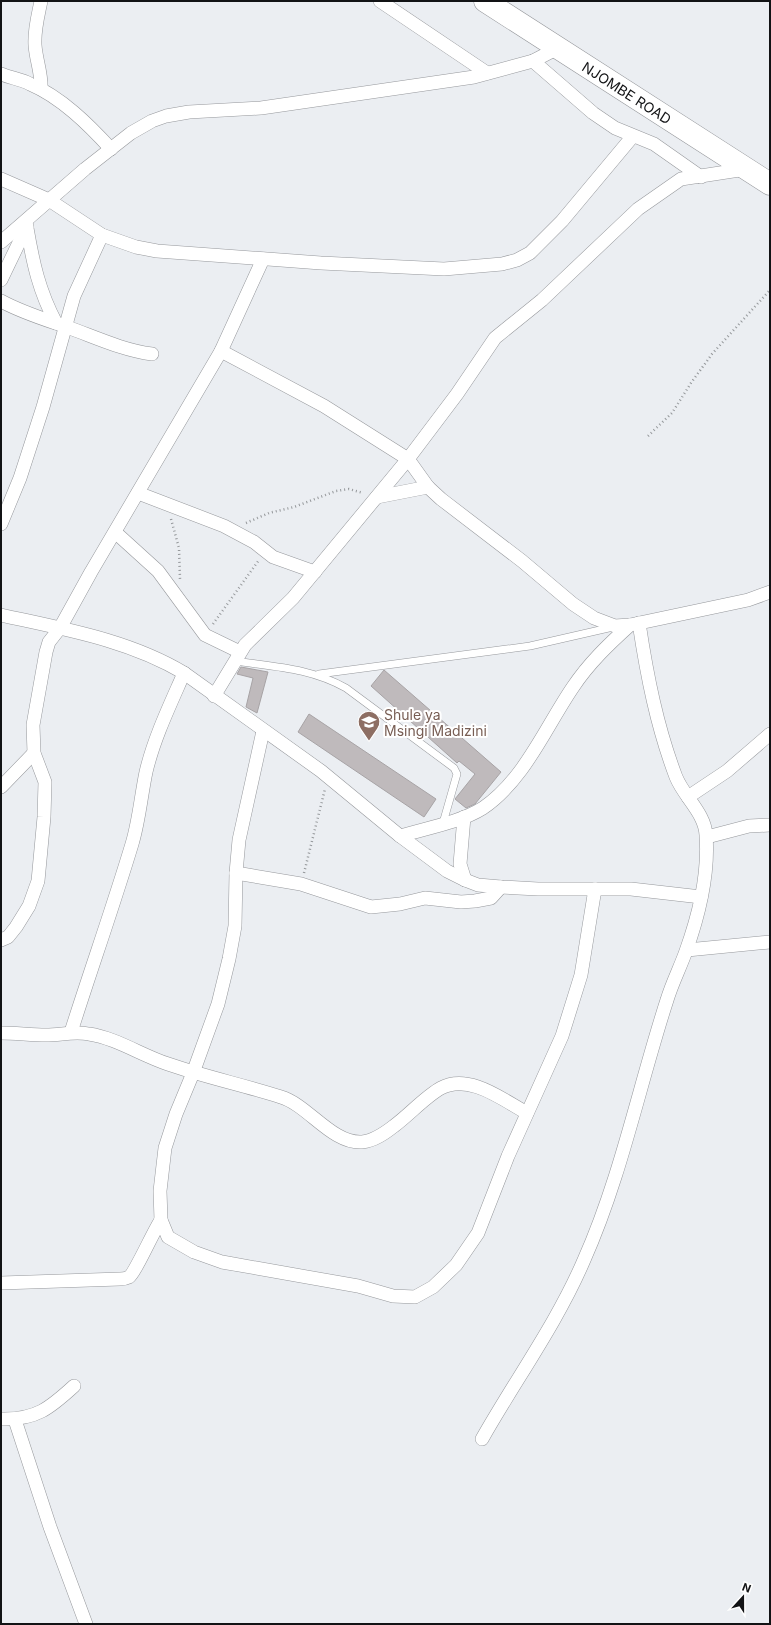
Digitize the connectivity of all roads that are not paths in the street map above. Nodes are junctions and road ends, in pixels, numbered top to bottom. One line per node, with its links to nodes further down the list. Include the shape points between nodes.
1 (41, 1): 8 (street, via 34,45 41,75)
2 (380, 1): 6 (street)
3 (485, 1): 4 (highway, NJOMBE ROAD)
4 (558, 48): 5 (street); 11 (highway, NJOMBE ROAD)
5 (533, 61): 6 (street); 9 (street, via 593,113 615,128)
6 (487, 73): 10 (street, via 261,108 166,116 152,121)
7 (1, 74): 8 (street)
8 (41, 89): 10 (street, via 84,122)
9 (633, 136): 12 (street, via 654,144); 20 (street, via 562,221 530,253 517,260 502,264 444,268)
10 (111, 149): 15 (street)
11 (746, 169): 12 (street); 14 (highway, NJOMBE ROAD)
12 (701, 177): 26 (street, via 680,179 638,209 542,300 495,338)
13 (1, 179): 15 (street)
14 (770, 184)
15 (49, 200): 16 (street); 18 (street)
16 (32, 216): 17 (street); 19 (street)
17 (27, 228): 21 (street); 23 (street, via 36,279 42,295)
18 (102, 235): 20 (street, via 136,247 157,251); 23 (street)
19 (1, 242)
20 (263, 259): 24 (street)
21 (1, 280)
22 (1, 301): 23 (street, via 21,312)
23 (60, 325): 25 (street, via 122,348); 30 (street, via 55,368 20,478)
24 (221, 351): 26 (street, via 324,406); 28 (street)
25 (152, 354)
26 (408, 459): 27 (street); 29 (street)
27 (428, 487): 29 (street); 36 (street, via 573,604 594,618)
28 (138, 493): 31 (street); 32 (street, via 221,525 248,539 273,557)
29 (376, 498): 32 (street)
30 (1, 524)
31 (115, 532): 37 (street); 38 (street, via 158,571 203,634)
32 (315, 572): 38 (street, via 293,598 250,639)
33 (770, 592): 35 (street, via 748,600)
34 (1, 615): 37 (street)
35 (635, 624): 36 (street); 46 (street, via 656,713 677,780); 47 (street, via 596,656 573,687 523,767 499,795)
36 (615, 626): 40 (lane, via 530,646)
37 (60, 628): 39 (street, via 142,652); 44 (street, via 49,642 46,652 33,726)
38 (238, 656): 40 (lane); 41 (street)
39 (184, 673): 41 (street); 60 (street, via 146,771 132,844)
40 (318, 674): 48 (lane, via 346,688 454,768 457,774)
41 (214, 696): 42 (street)
42 (263, 731): 50 (street, via 328,777); 52 (street, via 240,840)
43 (770, 734): 46 (street, via 728,771)
44 (34, 753): 45 (street); 57 (street, via 45,782 38,881 29,906 16,927 8,937)
45 (1, 787)
46 (688, 797): 51 (street, via 701,817 706,829)
47 (464, 817): 48 (street); 53 (street, via 460,864)
48 (443, 823): 50 (street)
49 (770, 825): 51 (street, via 743,827)
50 (400, 836): 53 (street, via 447,871)
51 (706, 838): 56 (street)
52 (236, 873): 54 (street, via 301,884 371,907 425,898 475,901 491,898); 62 (street, via 235,926 229,959 218,1004)
53 (465, 880): 54 (street, via 478,885)
54 (501, 887): 55 (street)
55 (595, 889): 56 (street, via 631,889); 63 (street, via 581,975 572,1008)
56 (701, 897): 59 (street)
57 (1, 940)
58 (770, 942): 59 (street)
59 (687, 950): 69 (street, via 667,999 612,1183 586,1257 566,1301)
60 (71, 1032): 61 (street, via 47,1035); 62 (street, via 112,1041)
61 (1, 1033)
62 (193, 1073): 63 (street, via 283,1097 344,1138 362,1142 380,1136 440,1088 453,1083 467,1084 483,1090); 64 (street, via 165,1148 160,1191)
63 (527, 1112): 64 (street, via 478,1233 456,1265 433,1287 415,1297 393,1296 358,1286 222,1262 194,1252 168,1237)
64 (161, 1220): 65 (street, via 130,1277)
65 (1, 1284)
66 (74, 1386): 68 (street, via 52,1406 37,1415)
67 (1, 1419): 68 (street)
68 (15, 1420): 70 (street, via 50,1527)
69 (482, 1439)
70 (86, 1624)

